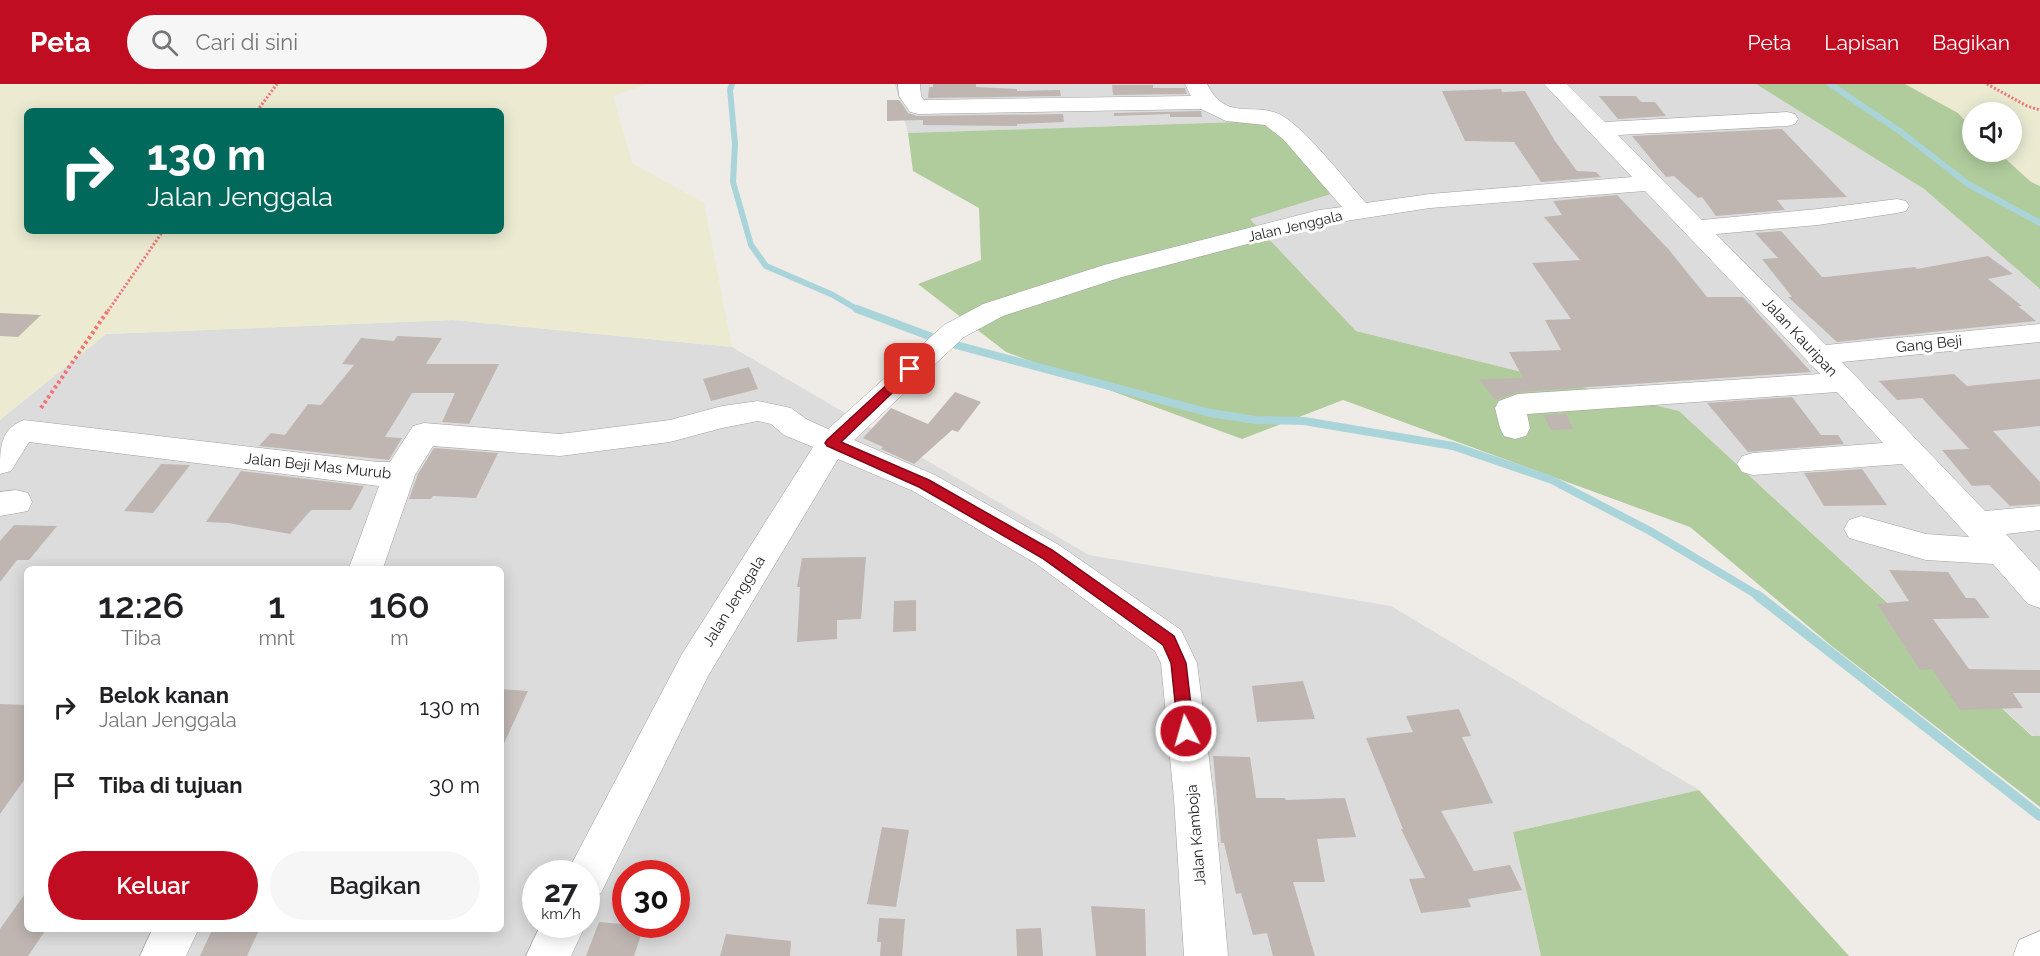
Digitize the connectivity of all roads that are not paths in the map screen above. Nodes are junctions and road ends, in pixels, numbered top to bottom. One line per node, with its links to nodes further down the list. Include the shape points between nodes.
1 (909, 84): 3 (street, via 910,96 918,107)
2 (1555, 84): 5 (street, Jalan Kauripan)
3 (1200, 93): 8 (street, via 1234,116 1271,119 1291,134)
4 (1787, 119): 5 (street)
5 (1597, 129): 6 (street, Jalan Kauripan)
6 (1650, 183): 8 (street, Jalan Jenggala, via 1430,201); 9 (street, Jalan Kauripan)
7 (1897, 206): 9 (street)
8 (1360, 212): 14 (street, Jalan Jenggala, via 1319,218 1113,271 993,310 954,331)
9 (1696, 228): 11 (street, Jalan Kauripan)
10 (2040, 333): 11 (street, Gang Beji)
11 (1819, 356): 12 (street, Jalan Kauripan)
12 (1842, 382): 13 (street, via 1518,404 1510,408); 15 (street, Jalan Kauripan)
13 (1515, 428)
14 (832, 443): 18 (street, Jalan Beji Mas Murub, via 795,427 780,415 758,411 670,431 560,445 424,434); 25 (street, Jalan Jenggala, via 695,665); 31 (street, Jalan Kamboja, via 924,483 1047,554 1168,641 1179,663)
15 (1908, 452): 17 (street); 20 (street, Jalan Kauripan)
16 (0, 463): 18 (street, Jalan Beji Mas Murub, via 16,436 24,431)
17 (1754, 464)
18 (399, 474): 23 (street)
19 (2040, 518): 20 (street)
20 (1977, 524): 22 (street, Jalan Kauripan)
21 (1861, 529): 22 (street, via 1926,547)
22 (2003, 552): 24 (street, Jalan Kauripan)
23 (367, 566)
24 (2040, 594)
25 (596, 860)
26 (176, 932): 29 (street)
27 (557, 938): 30 (street)
28 (2040, 953): 32 (street)
29 (162, 956)
30 (548, 956)
31 (1206, 956)
32 (2035, 956)

